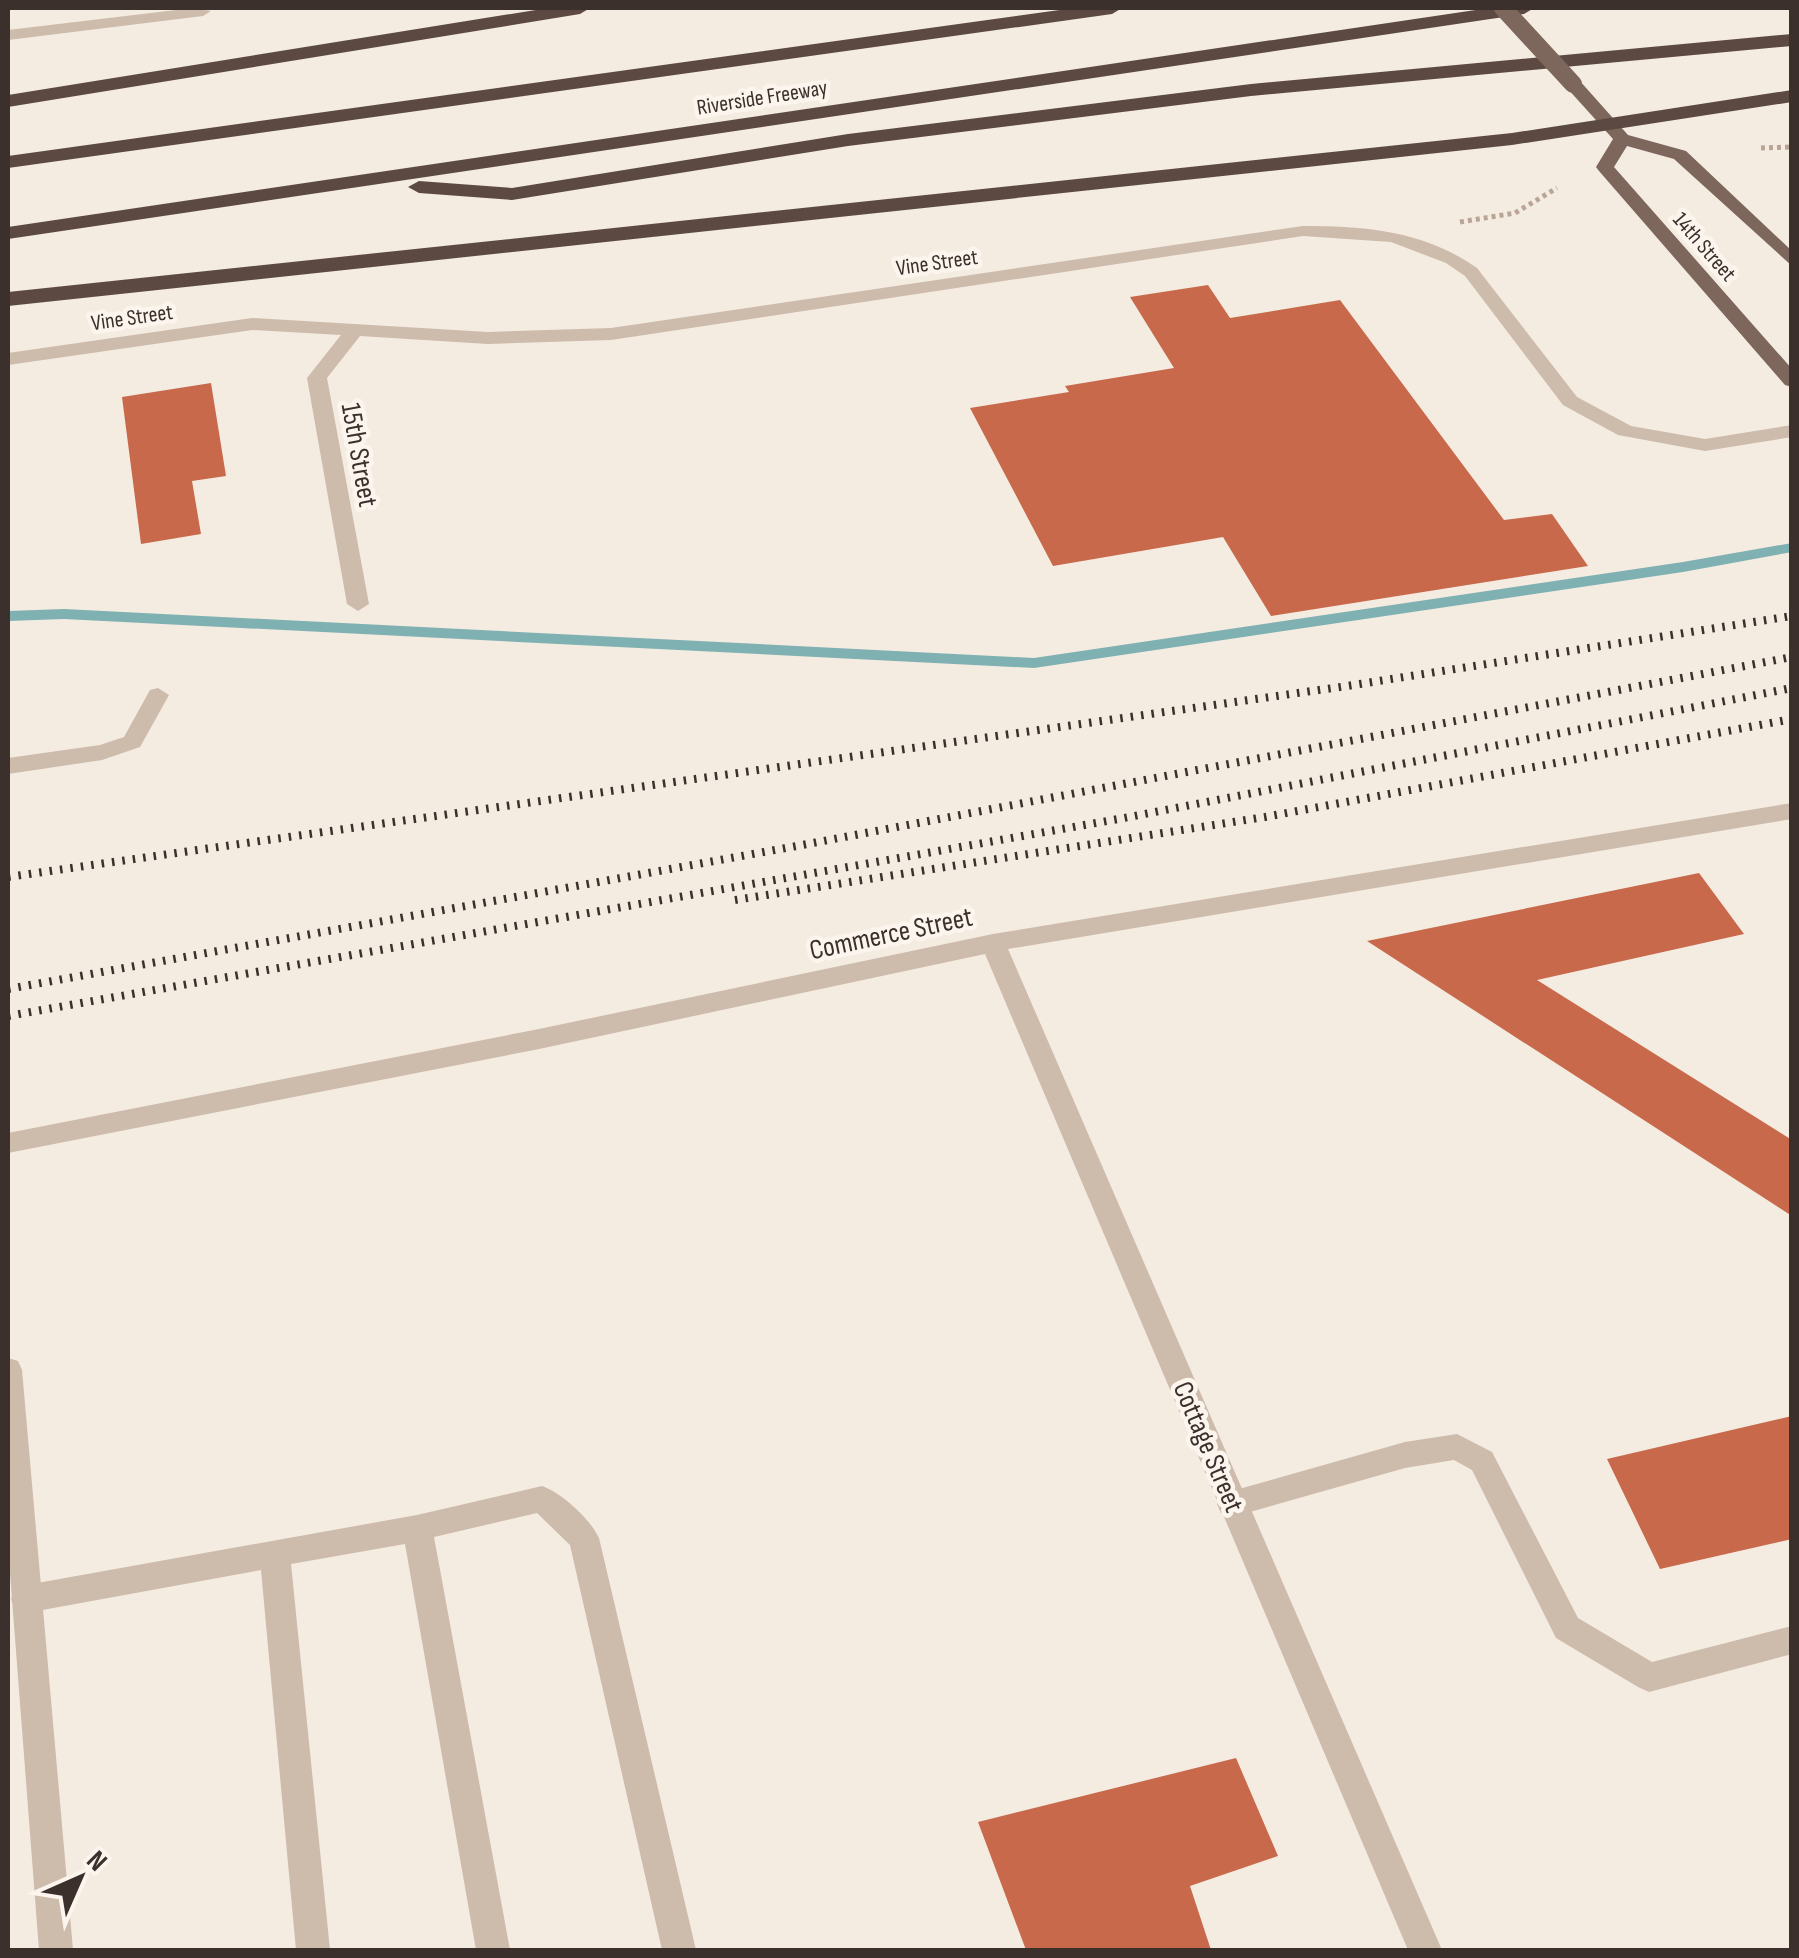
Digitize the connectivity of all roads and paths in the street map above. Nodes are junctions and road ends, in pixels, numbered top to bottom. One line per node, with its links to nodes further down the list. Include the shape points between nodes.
1 (495, 8): 7 (highway)
2 (580, 8): 7 (highway)
3 (1112, 8): 15 (highway, Riverside Freeway)
4 (1503, 8): 12 (main road, bridge)
5 (1524, 8): 16 (highway, Riverside Freeway)
6 (203, 9): 8 (street)
7 (432, 33): 11 (highway)
8 (8, 36)
9 (1792, 40): 16 (highway, via 1250,90 848,140 512,194)
10 (1792, 96): 12 (highway)
11 (8, 102)
12 (1613, 131): 20 (main road, 14th Street, via 1680,155); 21 (highway); 24 (main road, 14th Street, via 1605,167)
13 (1792, 147): 14 (path)
14 (1761, 148)
15 (8, 162)
16 (366, 183): 19 (highway, Riverside Freeway)
17 (1557, 188): 18 (path, via 1515,213)
18 (1449, 223)
19 (8, 234)
20 (1792, 261)
21 (8, 299)
22 (357, 328): 23 (street, Vine Street, via 252,324); 25 (street, Vine Street, via 488,338 611,334 1303,231 1368,231 1428,246 1472,272 1570,401 1625,432 1705,445); 26 (street, 15th Street, via 318,378)
23 (8, 359)
24 (1792, 382)
25 (1792, 432)
26 (358, 604)
27 (158, 694): 28 (street, via 132,742)
28 (8, 766)
29 (1792, 812): 30 (street, Commerce Street)
30 (993, 943): 31 (street, Commerce Street); 33 (street, Cottage Street)
31 (8, 1143)
32 (8, 1370): 36 (street)
33 (1232, 1504): 37 (street, via 1405,1455 1457,1447 1482,1461 1567,1628 1649,1677); 42 (street, Cottage Street)
34 (417, 1528): 35 (street); 40 (street); 41 (street, via 542,1500 584,1538)
35 (275, 1554): 36 (street); 39 (street)
36 (26, 1599): 38 (street)
37 (1792, 1640)
38 (56, 1950)
39 (313, 1950)
40 (492, 1950)
41 (680, 1950)
42 (1425, 1950)

